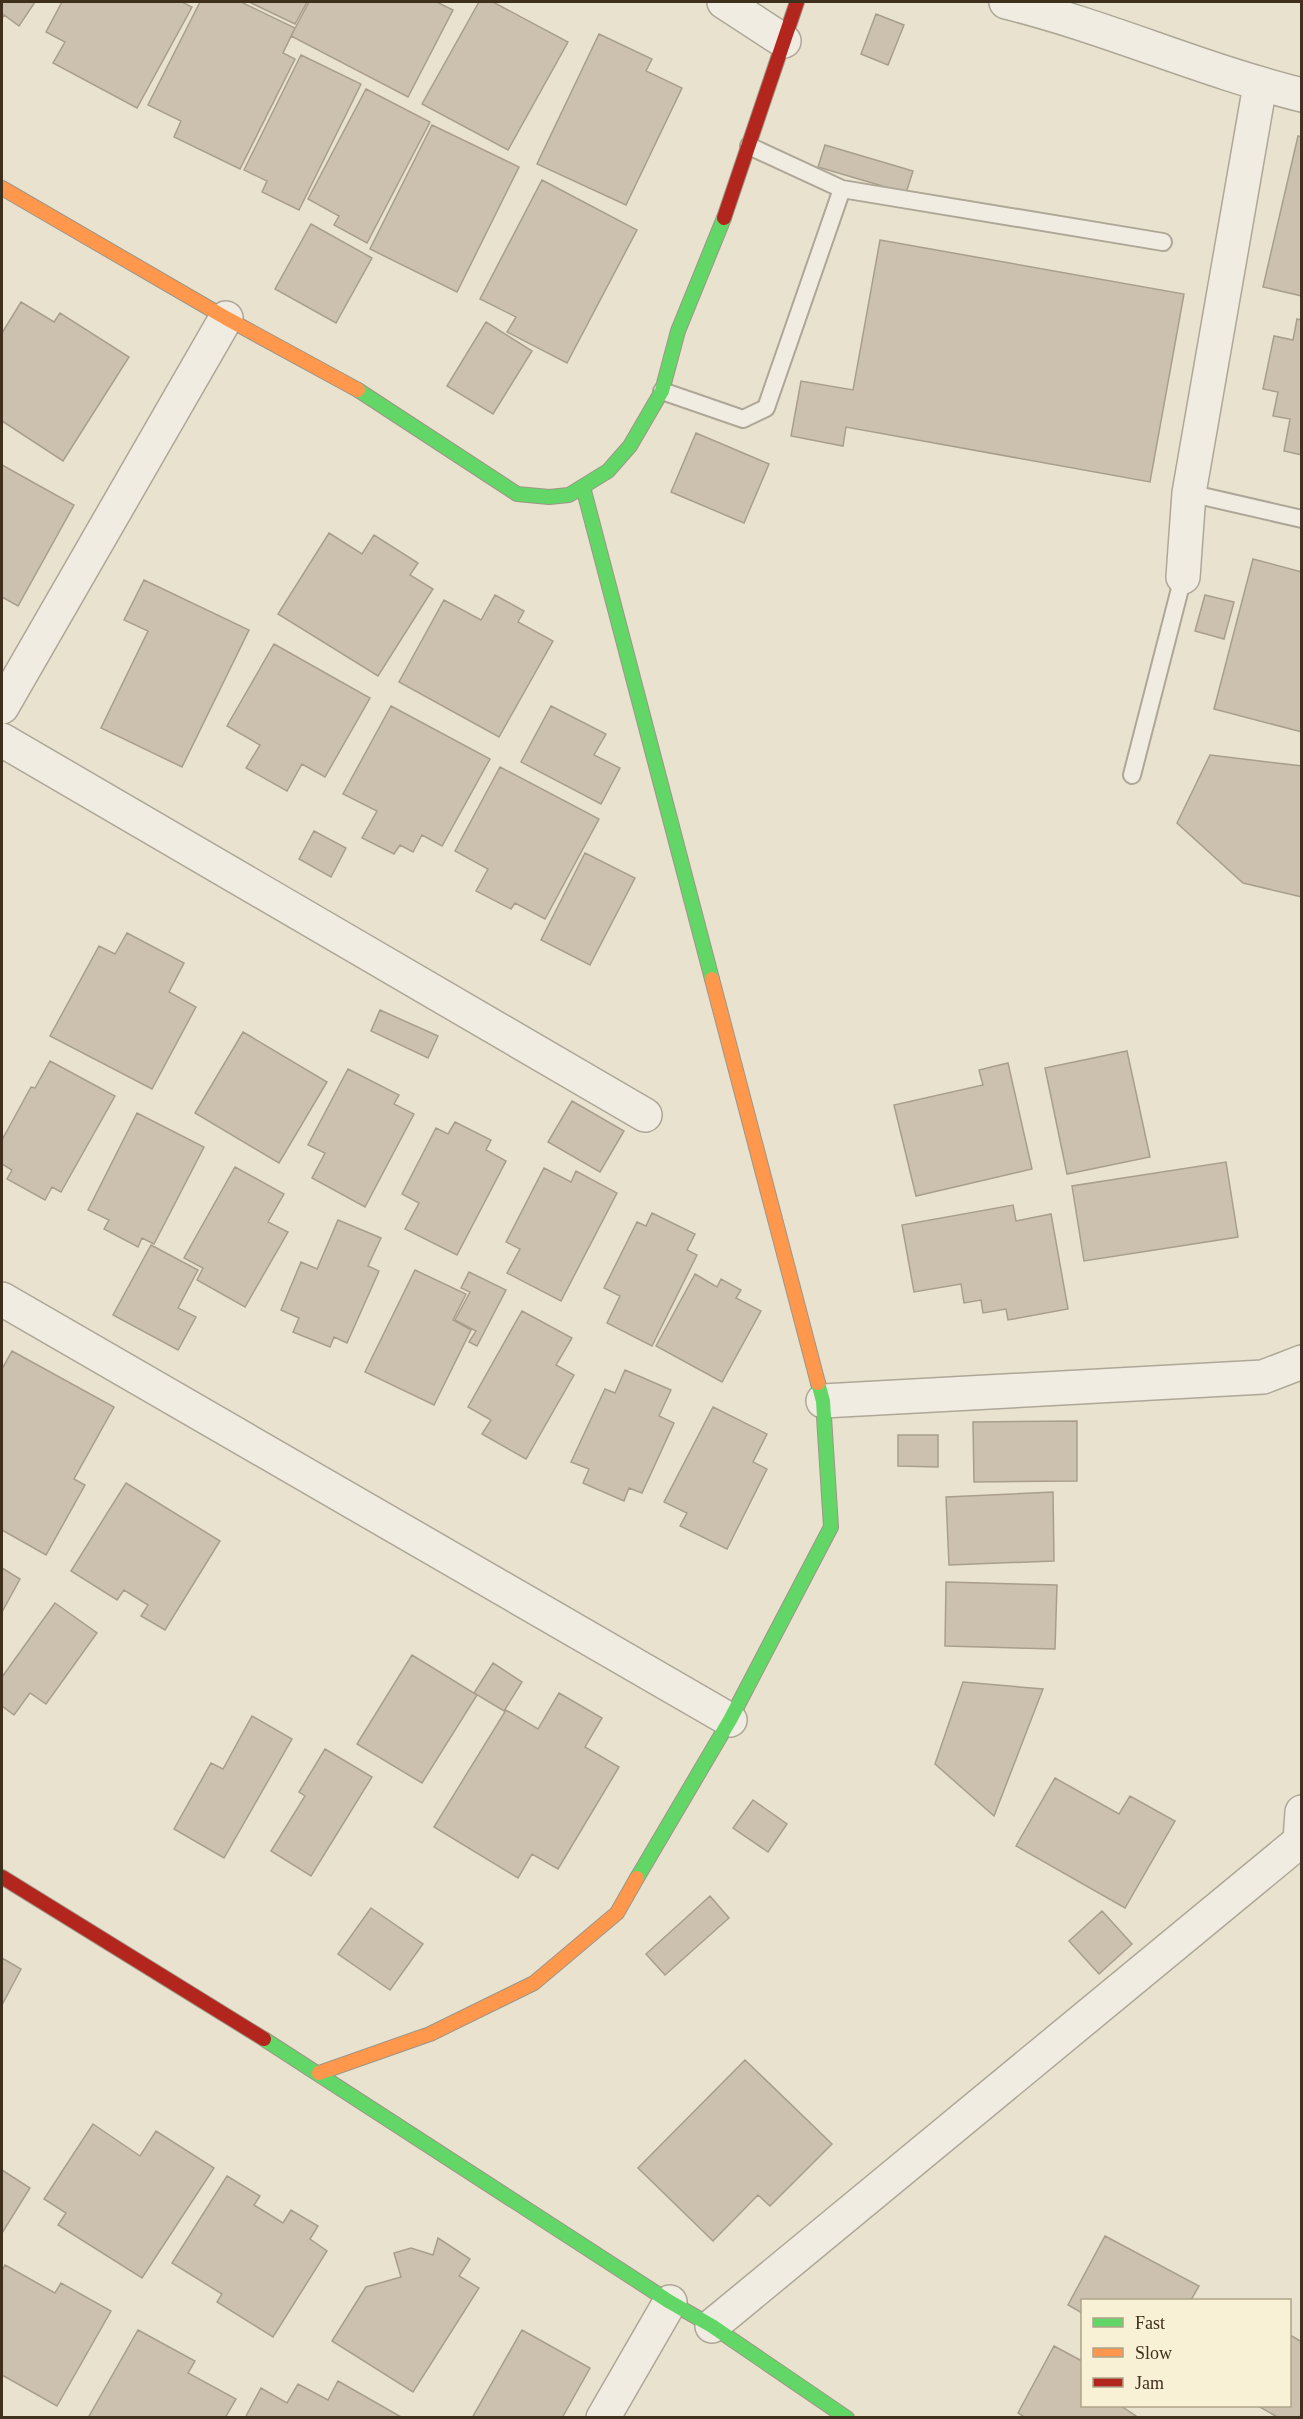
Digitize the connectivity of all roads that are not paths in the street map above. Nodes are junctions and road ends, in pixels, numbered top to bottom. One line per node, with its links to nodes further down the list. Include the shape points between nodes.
1 (724, 2): 5 (street)
2 (797, 2): 5 (street)
3 (1006, 2): 4 (street)
4 (1069, 9): 6 (street)
5 (784, 41): 8 (street)
6 (1260, 85): 7 (street); 15 (street)
7 (1302, 95)
8 (749, 146): 10 (lane); 13 (street, via 678,331)
9 (2, 188): 12 (street)
10 (842, 189): 11 (lane); 13 (lane, via 766,408 743,419)
11 (1163, 242)
12 (226, 318): 14 (street, via 350,385 517,494 549,498 569,495); 18 (street)
13 (662, 391): 14 (street, via 630,446 608,471)
14 (583, 487): 24 (street)
15 (1190, 493): 16 (lane); 17 (street)
16 (1302, 519)
17 (1183, 577): 20 (lane)
18 (2, 707)
19 (2, 740): 21 (street)
20 (1132, 775)
21 (645, 1115)
22 (2, 1299): 25 (street)
23 (1302, 1362): 24 (street, via 1263,1377)
24 (823, 1401): 25 (street, via 831,1527)
25 (730, 1720): 28 (street, via 617,1913 534,1983 430,2034)
26 (1301, 1831): 30 (street)
27 (2, 1876): 28 (street)
28 (319, 2073): 29 (street)
29 (670, 2302): 30 (street); 31 (street)
30 (712, 2326): 32 (street)
31 (603, 2418)
32 (847, 2418)

